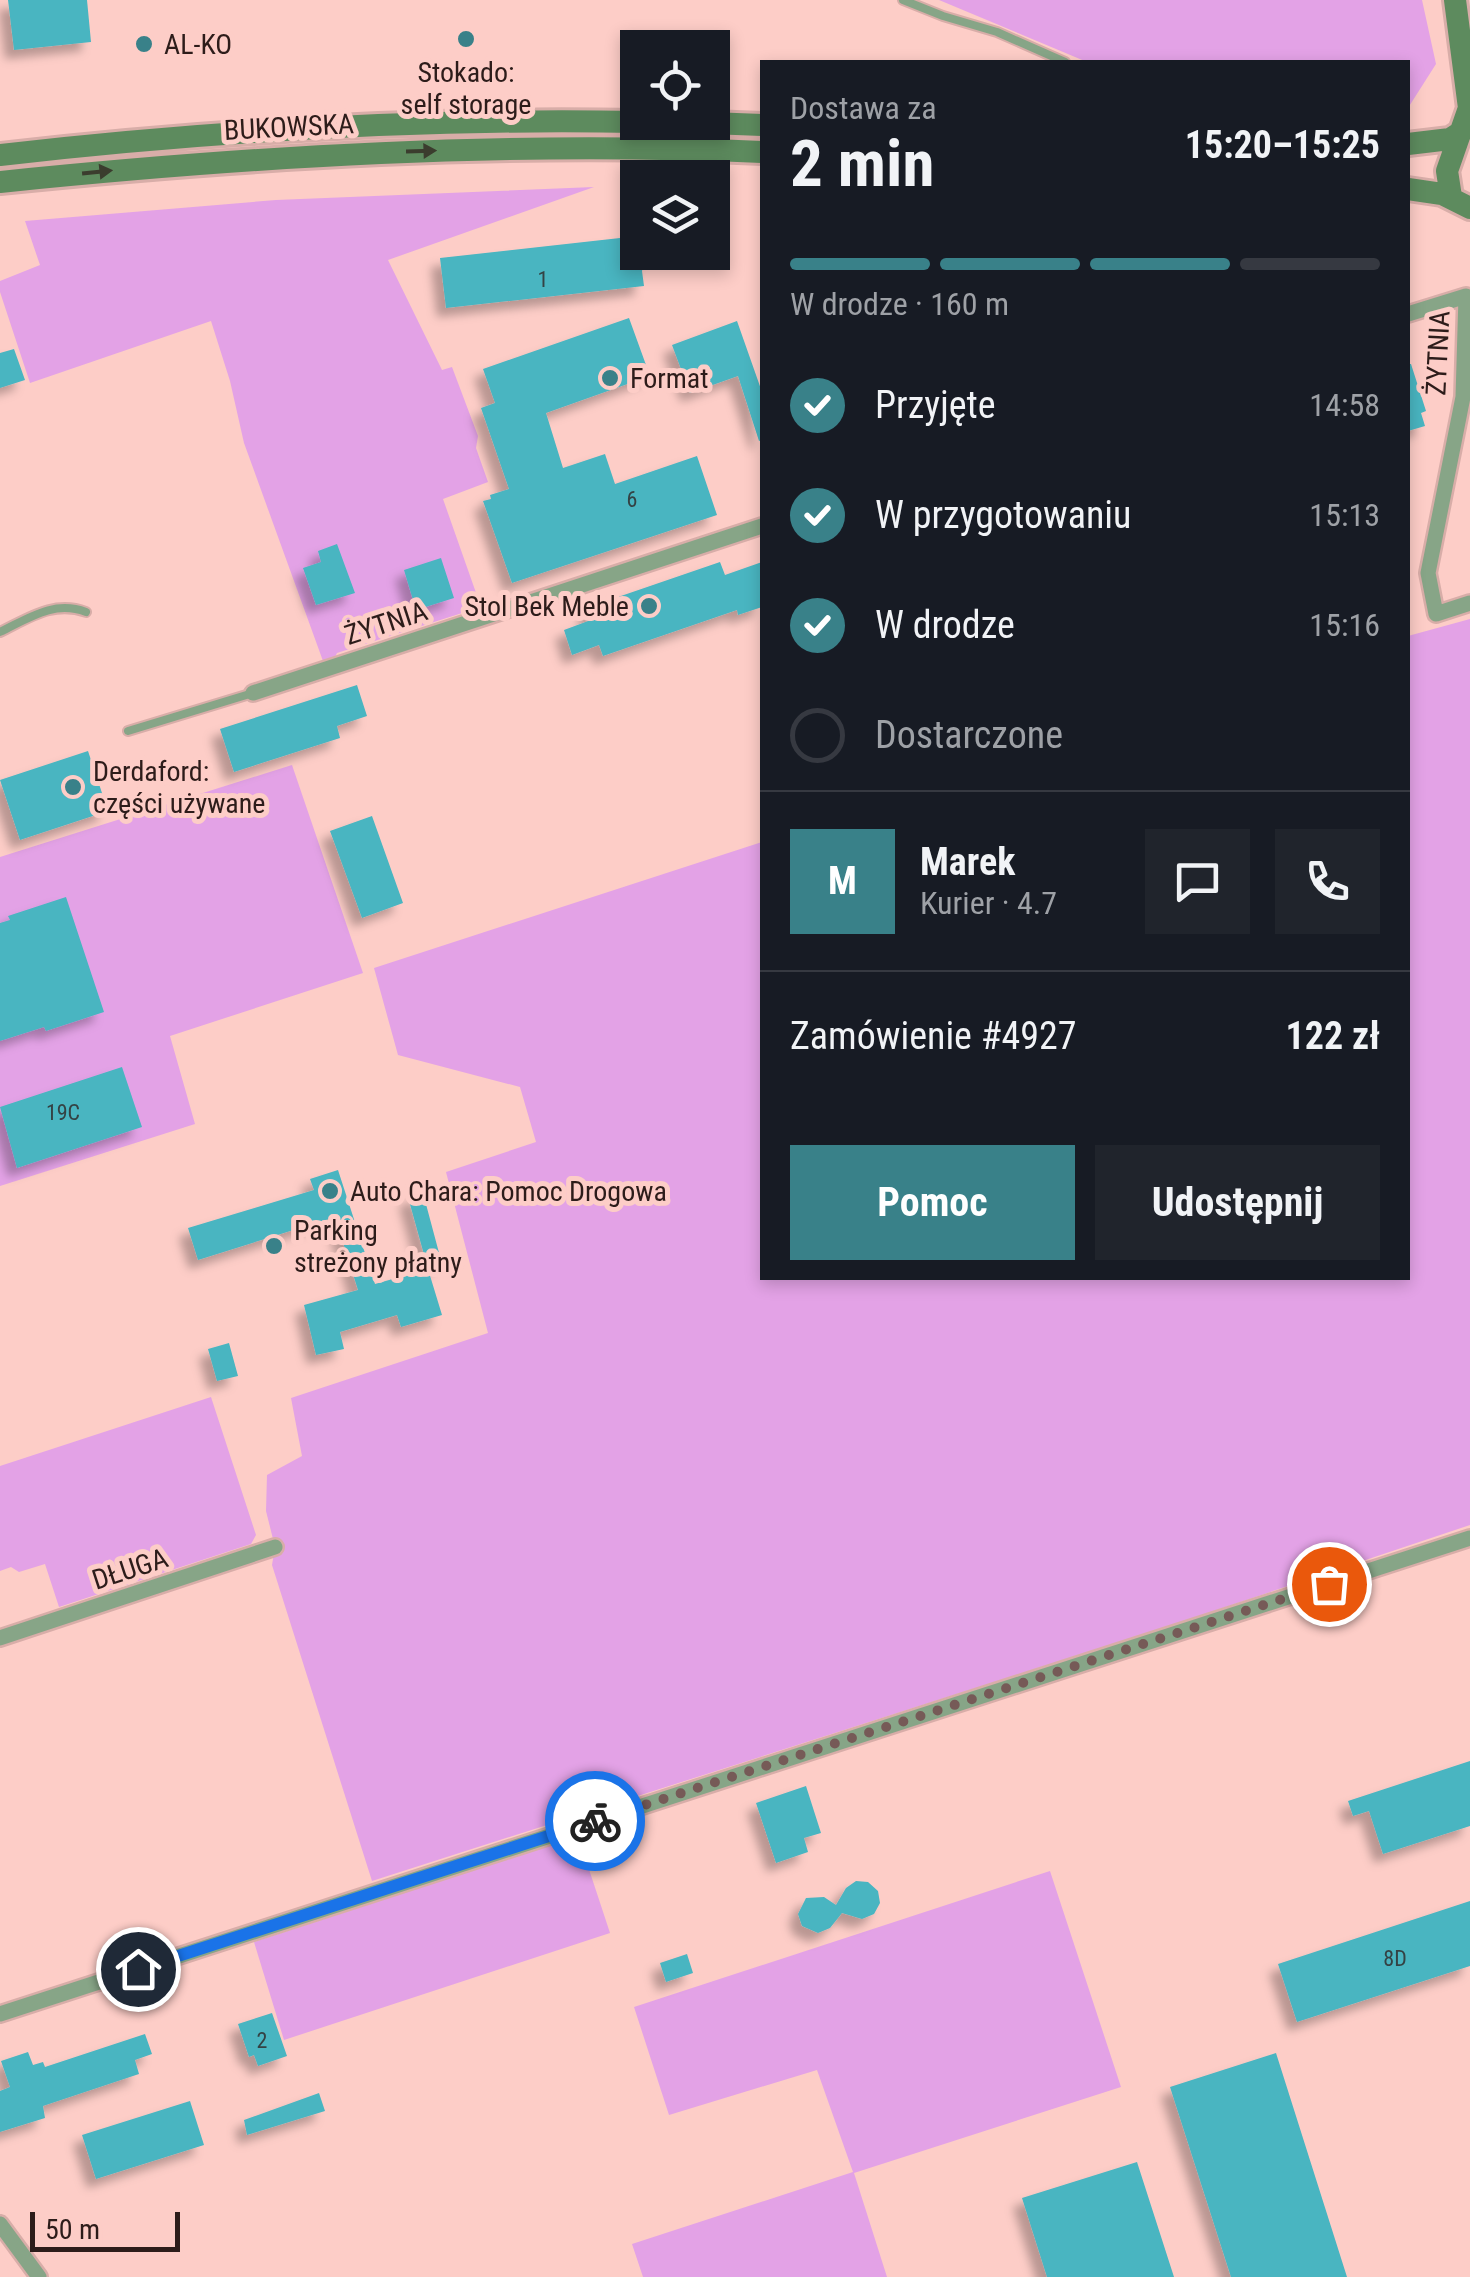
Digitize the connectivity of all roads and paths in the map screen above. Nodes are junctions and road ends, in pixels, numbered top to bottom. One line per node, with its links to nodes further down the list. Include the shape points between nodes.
1 (904, 0): 4 (lane)
2 (1458, 0): 3 (main road); 8 (main road)
3 (1470, 19)
4 (1060, 60)
5 (620, 122): 11 (main road, BUKOWSKA, via 321,128)
6 (730, 124): 7 (main road)
7 (760, 125)
8 (1465, 130): 9 (main road, via 1438,142); 14 (main road, via 1447,171)
9 (1410, 144)
10 (760, 152): 12 (main road, BUKOWSKA, one-way to 10, via 322,154 524,148)
11 (0, 154)
12 (0, 182)
13 (1410, 189): 14 (main road)
14 (1460, 202)
15 (1468, 295): 16 (street, ŻYTNIA); 18 (street, ŻYTNIA, via 1462,397 1428,573 1436,614)
16 (1410, 313)
17 (760, 527): 21 (street, ŻYTNIA)
18 (1470, 603)
19 (86, 612): 20 (lane, via 68,606 46,610)
20 (0, 632)
21 (252, 693): 22 (lane)
22 (128, 731)
23 (1470, 1538): 26 (street)
24 (275, 1547): 25 (street, DŁUGA)
25 (0, 1638)
26 (0, 2014)
27 (0, 2224): 28 (street)
28 (38, 2277)

